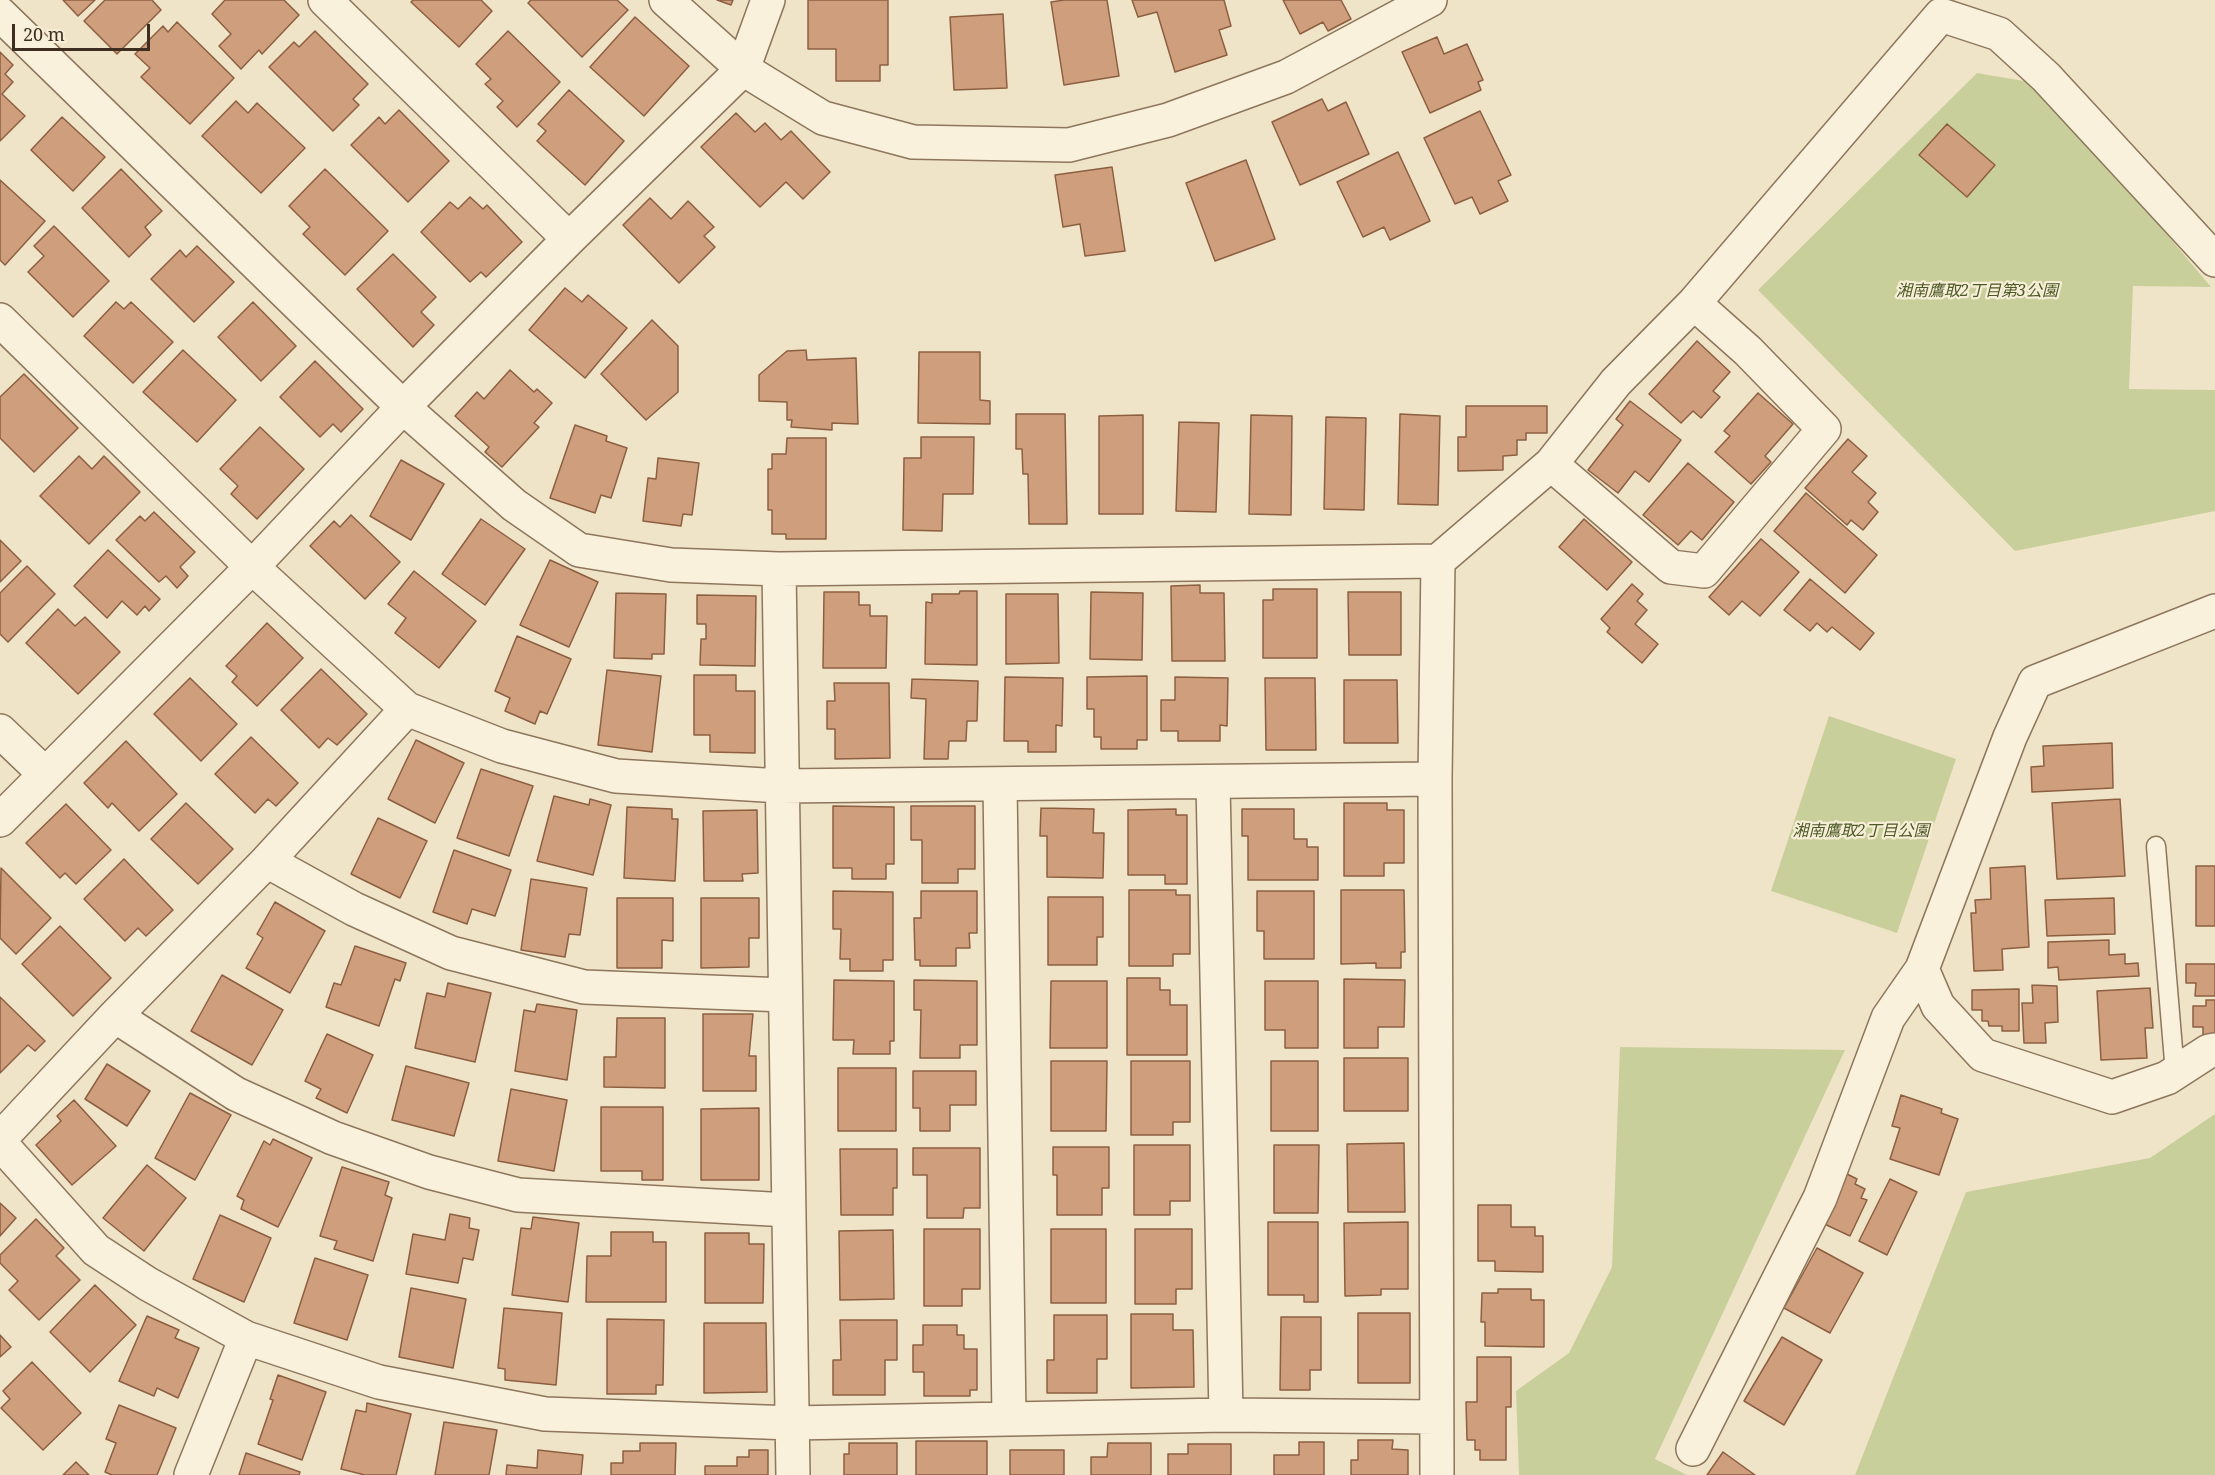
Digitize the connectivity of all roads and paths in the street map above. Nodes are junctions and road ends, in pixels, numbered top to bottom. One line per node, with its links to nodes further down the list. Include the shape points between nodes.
1 (325, 0): 7 (street)
2 (666, 0): 6 (street)
3 (768, 0): 6 (street)
4 (1430, 0): 6 (street, via 1286,77 1168,120 1069,146 913,142 823,118)
5 (0, 14): 11 (street)
6 (743, 69): 7 (street)
7 (569, 239): 11 (street)
8 (2215, 260): 9 (street, via 2046,77 1999,34 1941,15)
9 (1694, 303): 12 (street, via 1616,382); 12 (street, via 1748,351 1824,429 1704,571 1671,567)
10 (0, 320): 14 (street)
11 (403, 407): 14 (street); 15 (street, via 514,505 579,550 671,565)
12 (1551, 464): 13 (street)
13 (1438, 561): 15 (street); 20 (street)
14 (252, 567): 17 (street); 19 (street)
15 (779, 569): 23 (street)
16 (2215, 611): 27 (street, via 2035,682)
17 (407, 709): 23 (street, via 502,746 616,776); 26 (street)
18 (0, 731): 19 (street)
19 (45, 774): 24 (street)
20 (1435, 779): 21 (street); 36 (street)
21 (1213, 783): 22 (street); 35 (street)
22 (1000, 784): 23 (street); 37 (street)
23 (781, 786): 28 (street)
24 (0, 819)
25 (2156, 846): 31 (lane)
26 (267, 861): 28 (street, via 354,909 462,956 584,987); 29 (street)
27 (1922, 969): 31 (street, via 1938,1006 1983,1055 2112,1097); 39 (street, via 1888,1018 1820,1198)
28 (784, 995): 33 (street)
29 (115, 1016): 32 (street); 33 (street, via 236,1094 333,1138 429,1172 518,1195)
30 (2215, 1050): 31 (street)
31 (2175, 1073)
32 (0, 1141): 34 (street, via 96,1250 148,1284)
33 (788, 1210): 38 (street)
34 (246, 1338): 38 (street, via 380,1382 545,1414); 40 (street)
35 (1226, 1415): 36 (street); 37 (street)
36 (1436, 1417): 42 (street)
37 (1009, 1418): 38 (street)
38 (792, 1423): 41 (street)
39 (1693, 1449)
40 (191, 1475)
41 (793, 1475)
42 (1437, 1475)

